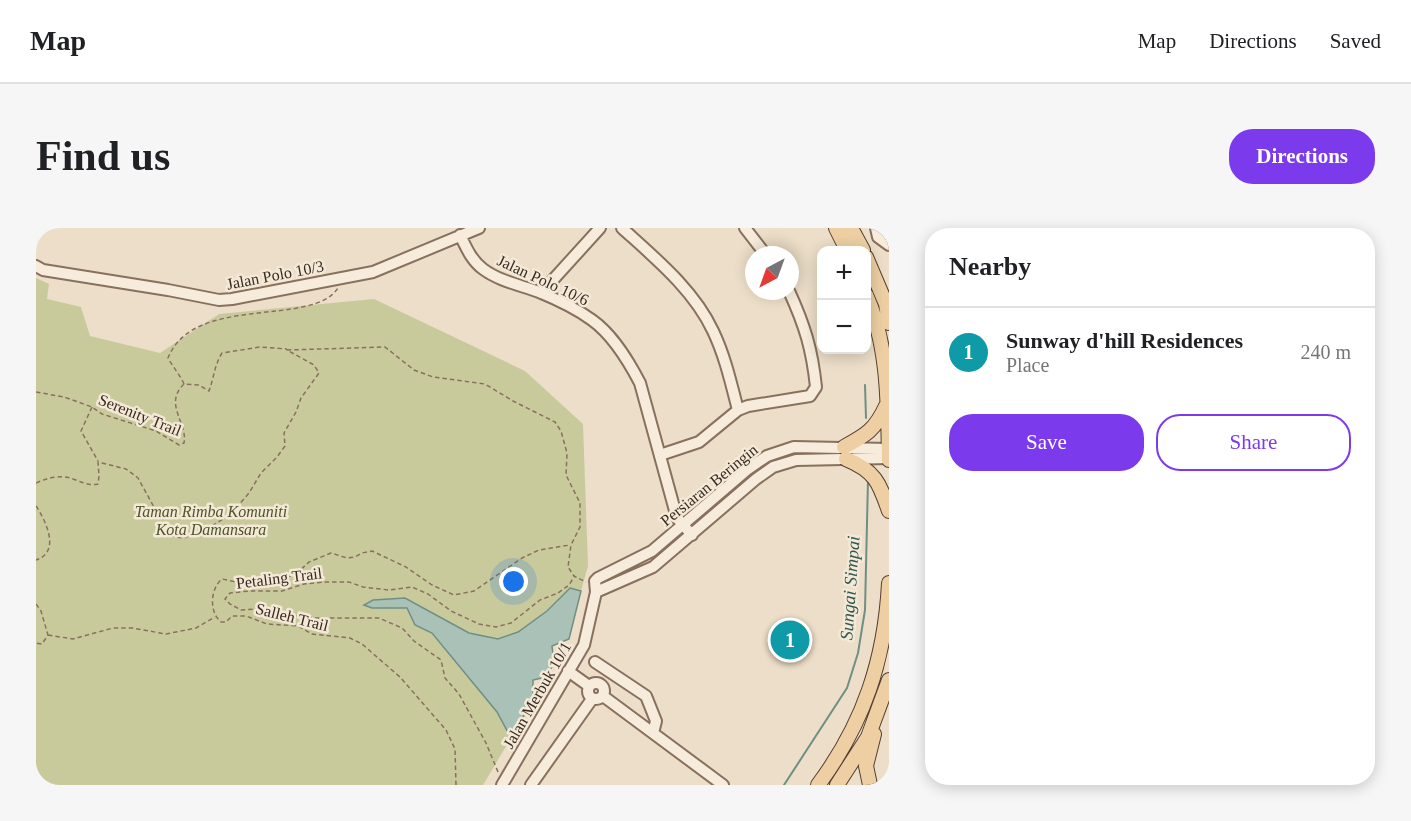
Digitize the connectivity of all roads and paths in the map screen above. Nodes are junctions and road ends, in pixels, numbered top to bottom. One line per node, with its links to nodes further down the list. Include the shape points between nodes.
1 (478, 228): 8 (street, Jalan Polo 10/3)
2 (600, 228): 16 (street)
3 (622, 228): 25 (street, via 692,297 713,330)
4 (745, 228): 10 (street)
5 (836, 228): 11 (main road)
6 (851, 228): 12 (main road)
7 (876, 228): 9 (street, via 878,237)
8 (460, 235): 15 (street, Jalan Polo 10/3, via 373,272); 16 (street, Jalan Polo 10/6, via 470,256 482,268)
9 (889, 245)
10 (759, 246)
11 (845, 246)
12 (861, 246)
13 (36, 266): 15 (street, Jalan Polo 10/3, via 219,300)
14 (871, 267): 19 (main road)
15 (340, 278): 21 (path, via 338,289 327,300 234,316 185,334 168,358)
16 (541, 293): 28 (street, Jalan Polo 10/6, via 591,320 615,343 640,383)
17 (793, 300): 25 (street, via 812,354 814,392)
18 (868, 300): 23 (main road, via 881,342)
19 (889, 323)
20 (287, 350): 21 (path, via 260,347 222,353 209,391 199,385); 30 (path, via 314,365 319,373 284,433 285,446 231,514 212,526 184,538 175,537 166,529 138,478 126,469); 36 (path, via 385,347 414,370 433,377 485,384 555,422 567,453 566,475 580,503 580,527)
21 (184, 384): 24 (path, Serenity Trail, via 176,394 176,410 185,438 179,445 156,431 102,414)
22 (36, 392): 24 (path, Serenity Trail)
23 (888, 401): 26 (main road); 27 (main road, via 873,429)
24 (92, 407): 30 (path, via 81,431)
25 (738, 410): 28 (street, via 699,442)
26 (889, 449): 27 (street, Persiaran Beringin); 29 (main road)
27 (845, 453): 29 (street, Persiaran Beringin); 33 (main road, via 874,476); 34 (street, Persiaran Beringin, via 794,447 767,456); 35 (street, Persiaran Beringin, via 773,467)
28 (660, 455): 34 (street, Jalan Polo 10/6)
29 (889, 459)
30 (98, 462): 31 (path, via 98,484 66,477)
31 (36, 483)
32 (36, 506): 37 (path, via 45,518 50,538 48,551)
33 (889, 511)
34 (680, 522): 35 (street); 40 (street, Persiaran Beringin, via 652,551 598,578)
35 (693, 535): 40 (street, Persiaran Beringin, via 653,567)
36 (570, 545): 38 (path, via 568,567); 42 (path, Salleh Trail, via 538,550 474,591 454,596 372,551 346,558 331,553 277,581 241,583 222,579 214,595)
37 (36, 560)
38 (574, 576): 40 (path); 55 (path, Petaling Trail, via 558,593 540,600 511,623 496,627 450,611 412,587 389,590 349,582 324,582 282,591 230,593 225,599 241,610 316,618 379,618 402,628 441,660 445,678 459,694 486,742)
39 (889, 583): 52 (main road, via 887,620 870,689 854,728)
40 (596, 587): 46 (street, Jalan Merbuk 10/1, via 584,645)
41 (36, 604): 43 (path)
42 (215, 617): 43 (path, via 196,628 166,633 113,628 73,639); 56 (path, Salleh Trail, via 226,622 232,616 246,616 267,624 298,626 312,634 350,638 362,644 400,677 446,730 455,749)
43 (48, 635): 44 (path, via 42,644)
44 (36, 643)
45 (595, 662): 47 (street)
46 (568, 671): 49 (street, via 589,686 597,683); 55 (street, Jalan Merbuk 10/1)
47 (612, 673): 49 (street); 51 (street, via 646,696 656,721)
48 (889, 680): 50 (main road)
49 (599, 694): 51 (street); 57 (street)
50 (884, 695): 53 (main road, via 868,737); 59 (main road, via 866,766)
51 (653, 733): 58 (street)
52 (830, 768): 53 (main road); 54 (main road)
53 (844, 782)
54 (823, 783)
55 (502, 784)
56 (456, 785)
57 (531, 785)
58 (723, 785)
59 (870, 785)

